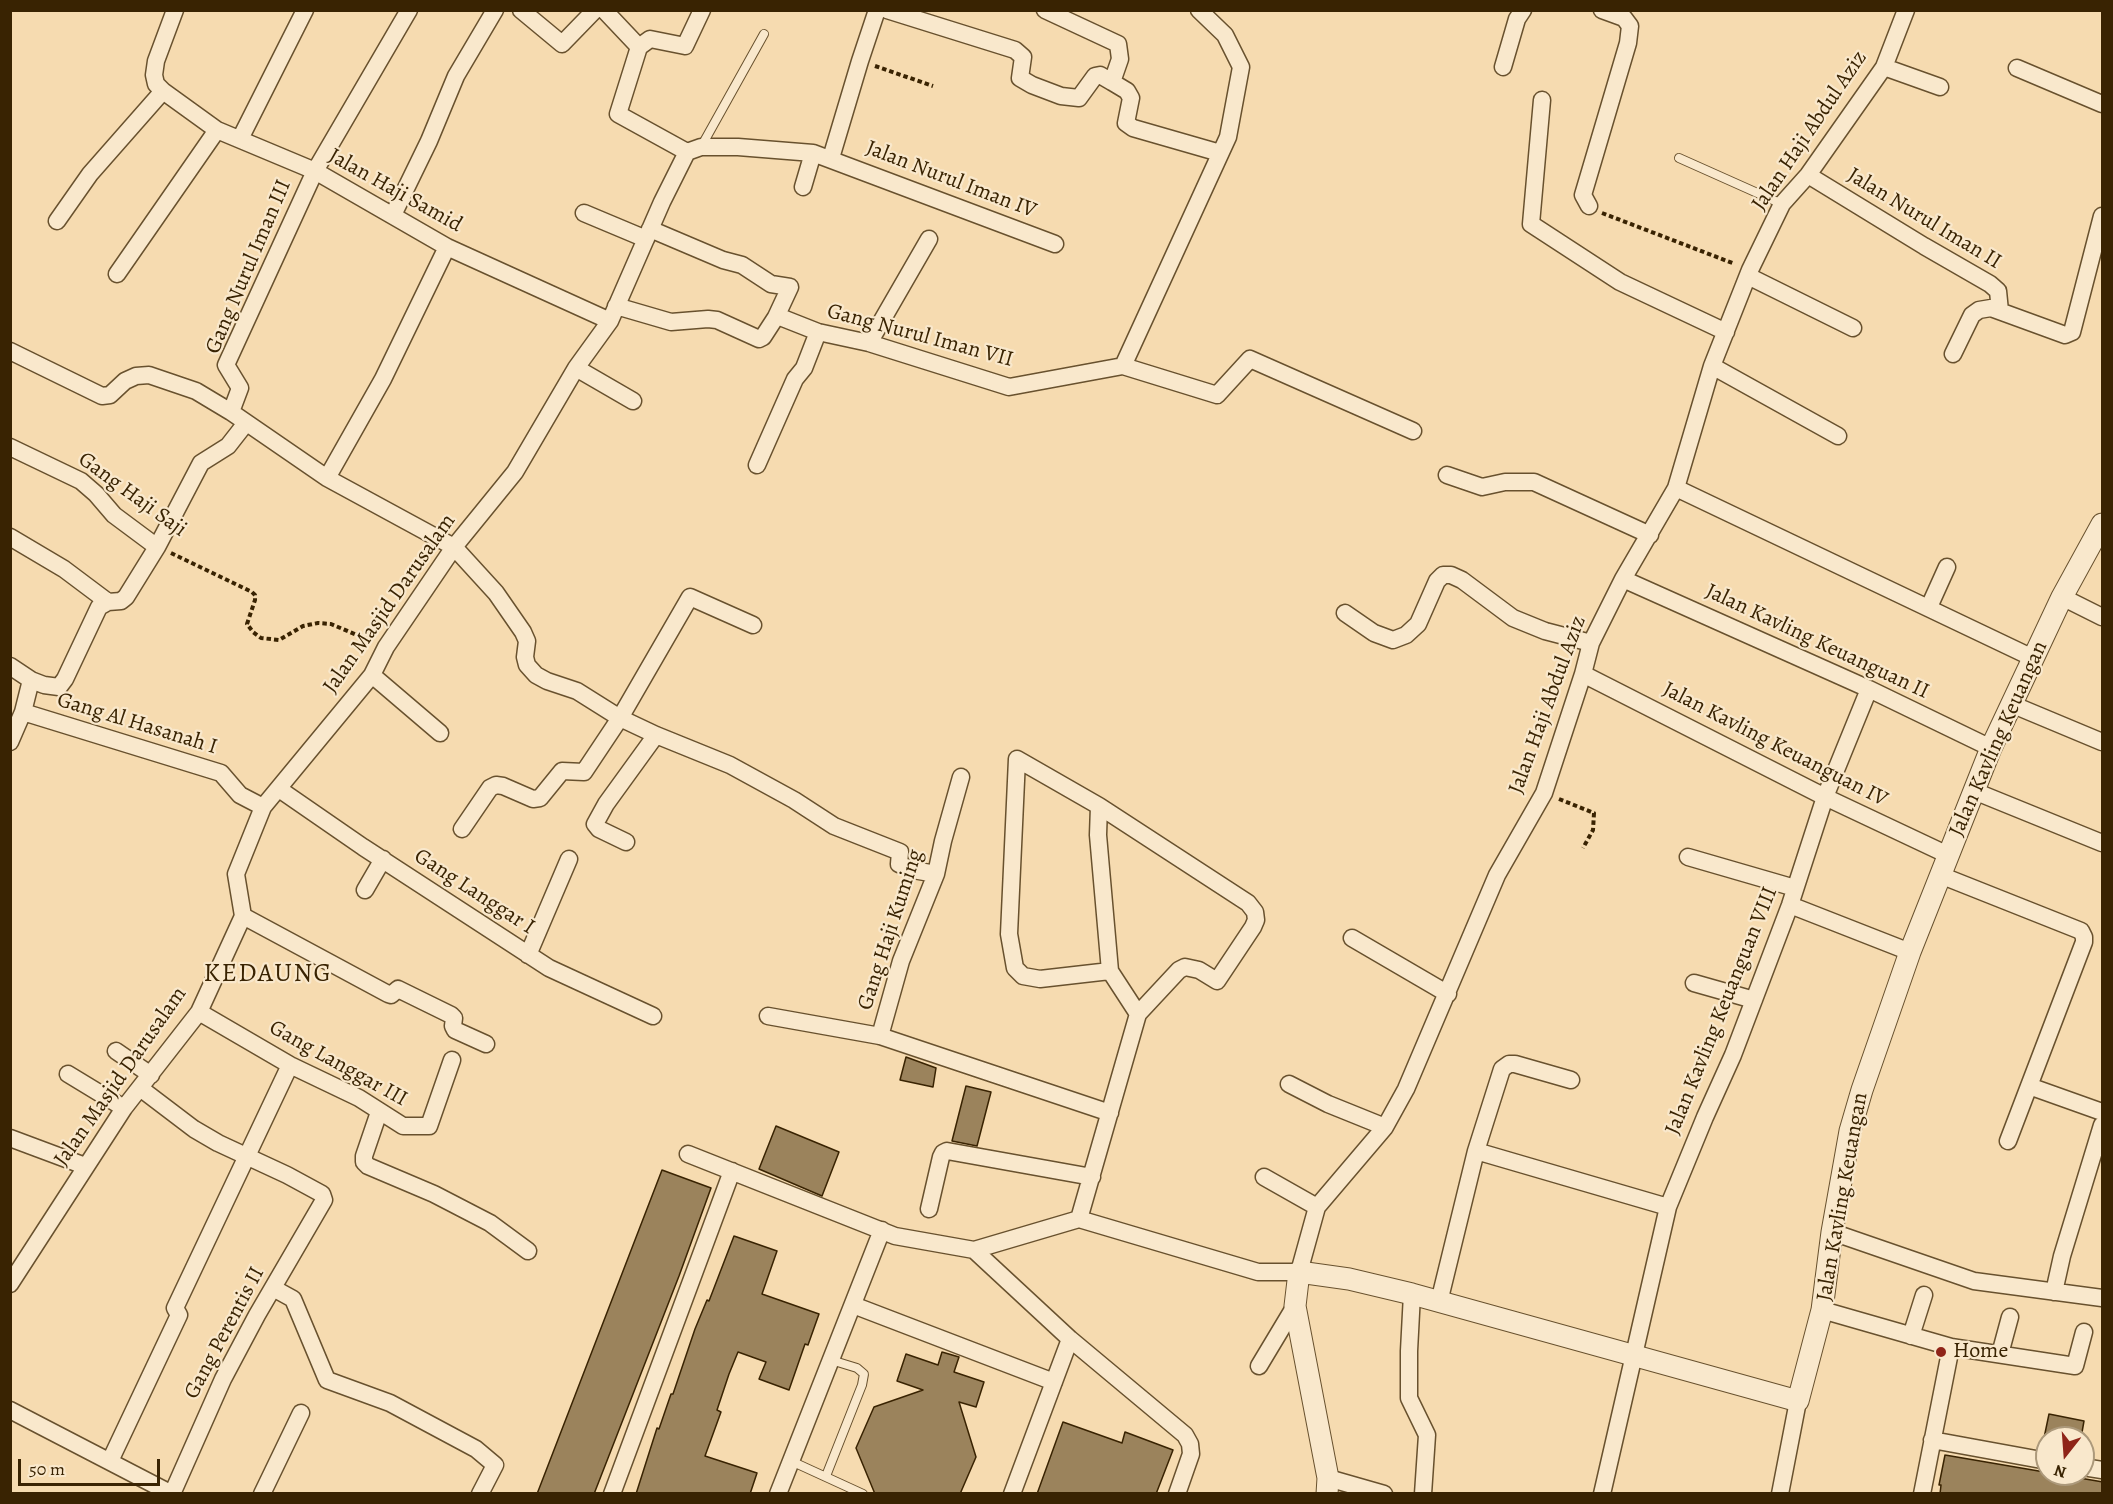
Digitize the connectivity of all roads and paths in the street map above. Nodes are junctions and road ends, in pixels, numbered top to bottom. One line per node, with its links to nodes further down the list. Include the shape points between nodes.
1 (175, 10): 25 (street, via 156,61 156,84)
2 (305, 10): 29 (street)
3 (410, 10): 35 (street)
4 (495, 10): 41 (street, via 456,76)
5 (521, 10): 6 (street, via 562,44)
6 (595, 10)
7 (604, 10): 17 (street)
8 (702, 10): 17 (street, via 685,46 650,39)
9 (877, 10): 18 (street)
10 (887, 10): 22 (street, via 1015,50 1023,57 1020,78 1061,96 1078,98 1095,76)
11 (1045, 10): 22 (street, via 1118,44 1120,59)
12 (1523, 10): 19 (street)
13 (1602, 10): 39 (street, via 1624,18 1630,26 1583,195)
14 (1200, 11): 32 (street, via 1225,35 1241,67 1228,137)
15 (1903, 17): 20 (street, Jalan Haji Abdul Aziz)
16 (764, 34): 30 (lane, via 706,136)
17 (639, 47): 30 (street, via 618,114)
18 (860, 61): 23 (path); 34 (street)
19 (1503, 67)
20 (1884, 68): 24 (street); 36 (street, Jalan Haji Abdul Aziz)
21 (2018, 68): 27 (street)
22 (1112, 82): 32 (street, via 1131,98 1126,123)
23 (933, 86)
24 (1940, 87)
25 (163, 91): 28 (street, Jalan Haji Samid); 43 (street, via 90,174)
26 (1542, 100): 55 (street, via 1531,224 1620,282)
27 (2103, 104)
28 (217, 130): 29 (street, Jalan Haji Samid); 49 (street)
29 (240, 139): 35 (street, Jalan Haji Samid)
30 (694, 150): 31 (street, Jalan Nurul Iman IV, via 738,147); 44 (street, Jalan Masjid Darusalam)
31 (813, 153): 34 (street, Jalan Nurul Iman IV); 37 (street)
32 (1220, 153): 59 (street)
33 (1679, 158): 38 (lane)
34 (831, 159): 46 (street, Jalan Nurul Iman IV)
35 (315, 171): 41 (street, Jalan Haji Samid); 63 (street, Gang Nurul Iman III, via 226,365 240,388)
36 (1808, 175): 38 (street, Jalan Haji Abdul Aziz); 50 (street, Jalan Nurul Iman II, via 1990,284 1998,291)
37 (803, 187)
38 (1782, 204): 48 (street, Jalan Haji Abdul Aziz)
39 (1589, 206): 48 (path)
40 (584, 213): 44 (street)
41 (393, 215): 47 (street, Jalan Haji Samid)
42 (2103, 216): 50 (street, via 2072,332 2065,335)
43 (57, 221)
44 (648, 234): 51 (street, Jalan Masjid Darusalam); 52 (street, via 742,265 771,284 790,287)
45 (929, 239): 56 (street)
46 (1055, 244)
47 (447, 247): 51 (street, Jalan Haji Samid); 70 (street, via 383,379)
48 (1749, 273): 53 (street); 55 (street, Jalan Haji Abdul Aziz)
49 (117, 274)
50 (2000, 311): 58 (street, via 1991,308 1972,315)
51 (613, 313): 52 (street, via 671,322 717,320 759,339); 61 (street, Jalan Masjid Darusalam)
52 (776, 317): 54 (street, Gang Nurul Iman VII)
53 (1853, 328)
54 (819, 332): 56 (street, Gang Nurul Iman VII); 68 (street)
55 (1726, 332): 60 (street, Jalan Haji Abdul Aziz)
56 (869, 343): 59 (street, Gang Nurul Iman VII, via 1009,387)
57 (10, 351): 63 (street, via 102,396 110,395 136,376 149,375 196,391)
58 (1953, 354)
59 (1123, 366): 65 (street, Gang Nurul Iman VII, via 1217,395 1250,359)
60 (1712, 366): 66 (street); 71 (street, Jalan Haji Abdul Aziz)
61 (576, 368): 62 (street); 76 (street, Jalan Masjid Darusalam, via 515,472)
62 (633, 401)
63 (231, 412): 64 (street)
64 (246, 423): 70 (street); 75 (street, via 228,446 201,463)
65 (1413, 431)
66 (1838, 436)
67 (10, 447): 75 (street, Gang Haji Saji, via 81,481 114,515)
68 (757, 465)
69 (1447, 475): 73 (street, via 1482,487 1534,482)
70 (327, 478): 76 (street)
71 (1676, 488): 73 (street, Jalan Haji Abdul Aziz); 81 (street)
72 (2103, 525): 79 (street, Jalan Kavling Keuangan)
73 (1650, 535): 78 (street, Jalan Haji Abdul Aziz)
74 (10, 537): 80 (street, via 64,569)
75 (157, 547): 80 (street, via 126,597); 86 (path, Gang Haji Saji, via 252,592 255,600 247,624 261,638 279,640 303,626 318,623 331,624)
76 (454, 547): 86 (street, Jalan Masjid Darusalam); 95 (street, via 496,593 523,632 527,665 536,675 577,691)
77 (1947, 567): 81 (street)
78 (1623, 579): 85 (street, Jalan Haji Abdul Aziz); 92 (street, Jalan Kavling Keuanguan II)
79 (2062, 597): 83 (street); 87 (street, Jalan Kavling Keuangan)
80 (108, 602): 91 (street, via 99,607 59,687)
81 (1929, 607): 87 (street)
82 (1345, 613): 85 (street, via 1374,633 1393,639 1406,635 1418,624 1437,581 1451,575 1513,618)
83 (2103, 617)
84 (753, 625): 95 (street, via 690,597)
85 (1591, 643): 89 (street, Jalan Haji Abdul Aziz)
86 (386, 647): 90 (street, Jalan Masjid Darusalam)
87 (2033, 658): 93 (street, Jalan Kavling Keuangan)
88 (10, 666): 91 (street)
89 (1583, 674): 104 (street, Jalan Haji Abdul Aziz); 105 (street, Jalan Kavling Keuanguan IV)
90 (372, 675): 96 (street); 102 (street, Jalan Masjid Darusalam)
91 (31, 680): 94 (street)
92 (1869, 689): 100 (street, Jalan Kavling Keuanguan II); 105 (street, Jalan Kavling Keuanguan VIII)
93 (2011, 704): 99 (street); 100 (street, Jalan Kavling Keuangan)
94 (23, 712): 98 (street); 107 (street, Gang Al Hasanah I, via 221,773 240,795)
95 (620, 718): 97 (street); 108 (street, via 584,772 558,773 540,798 532,799 503,786 490,788)
96 (440, 733)
97 (656, 735): 109 (street, via 595,823); 116 (street, via 730,765 834,826 900,852 899,864)
98 (10, 742)
99 (2103, 742)
100 (1991, 748): 103 (street, Jalan Kavling Keuangan)
101 (961, 777): 116 (street, Gang Haji Kuming)
102 (279, 789): 107 (street, Jalan Masjid Darusalam); 114 (street, Gang Langgar I)
103 (1974, 791): 110 (street); 112 (street, Jalan Kavling Keuangan)
104 (1545, 793): 111 (path, via 1594,813 1593,830); 127 (street, Jalan Haji Abdul Aziz, via 1497,875)
105 (1825, 797): 112 (street, Jalan Kavling Keuanguan IV); 118 (street, Jalan Kavling Keuanguan VIII)
106 (1100, 806): 125 (street, via 1098,835); 125 (street, via 1017,759 1009,934 1015,968 1023,976 1040,979); 130 (street, via 1248,903 1255,912 1253,927 1217,981 1185,967)
107 (263, 807): 121 (street, Jalan Masjid Darusalam, via 236,874)
108 (462, 829)
109 (626, 842)
110 (2103, 843)
111 (1583, 848)
112 (1948, 855): 117 (street, Jalan Kavling Keuangan)
113 (1688, 857): 118 (street)
114 (383, 860): 119 (street); 124 (street, Gang Langgar I)
115 (569, 860): 124 (street)
116 (936, 874): 133 (street, Gang Haji Kuming, via 901,961)
117 (1940, 875): 123 (street, Jalan Kavling Keuangan); 142 (street, via 2081,931 2084,936)
118 (1795, 888): 120 (street, Jalan Kavling Keuanguan VIII)
119 (364, 890)
120 (1790, 905): 123 (street); 128 (street, Jalan Kavling Keuanguan VIII)
121 (243, 916): 129 (street, Jalan Masjid Darusalam); 134 (street, via 388,994 398,989 451,1015 455,1029)
122 (1352, 938): 127 (street)
123 (1910, 952): 163 (street, Jalan Kavling Keuangan, via 1850,1131)
124 (528, 955): 131 (street, Gang Langgar I)
125 (1110, 971): 130 (street)
126 (1694, 983): 128 (street)
127 (1448, 994): 148 (street, Jalan Haji Abdul Aziz)
128 (1754, 1000): 159 (street, Jalan Kavling Keuanguan VIII)
129 (199, 1012): 137 (street, Gang Langgar III); 140 (street, Jalan Masjid Darusalam)
130 (1138, 1014): 146 (street)
131 (653, 1016)
132 (768, 1016): 133 (street)
133 (880, 1036): 146 (street, Gang Haji Kuming)
134 (486, 1044)
135 (116, 1051): 140 (street)
136 (452, 1060): 144 (street, Gang Langgar III, via 429,1126 403,1126)
137 (290, 1065): 144 (street, Gang Langgar III); 153 (street)
138 (68, 1074): 143 (street)
139 (1571, 1080): 151 (street, via 1531,1067 1504,1067)
140 (145, 1081): 143 (street, Jalan Masjid Darusalam); 153 (street, via 194,1130)
141 (1289, 1084): 148 (street)
142 (2030, 1086): 145 (street); 150 (street)
143 (124, 1108): 154 (street, Jalan Masjid Darusalam)
144 (379, 1112): 165 (street, via 364,1156 368,1166 490,1223)
145 (2103, 1112)
146 (1110, 1113): 156 (street)
147 (2103, 1125): 169 (street)
148 (1385, 1127): 158 (street, Jalan Haji Abdul Aziz)
149 (10, 1138): 154 (street)
150 (2008, 1141)
151 (1476, 1150): 159 (street); 173 (street)
152 (688, 1154): 155 (street)
153 (248, 1158): 168 (street, Gang Perentis II, via 324,1197); 192 (street, via 176,1308 179,1315)
154 (85, 1166): 167 (street, Jalan Masjid Darusalam)
155 (732, 1171): 162 (street); 199 (street)
156 (1092, 1177): 160 (street, via 947,1151 941,1158); 161 (street)
157 (1264, 1177): 158 (street)
158 (1317, 1207): 166 (street, Jalan Haji Abdul Aziz)
159 (1668, 1207): 183 (street, Jalan Kavling Keuanguan VIII)
160 (928, 1209)
161 (1079, 1219): 164 (street); 166 (street, via 1258,1272)
162 (882, 1230): 164 (street, via 895,1236); 174 (street)
163 (1833, 1232): 169 (street, via 1974,1281); 176 (street, Jalan Kavling Keuangan)
164 (974, 1250): 180 (street)
165 (528, 1251)
166 (1299, 1272): 170 (street); 175 (street)
167 (12, 1279)
168 (273, 1288): 197 (street, Gang Perentis II, via 223,1379); 198 (street, via 293,1299 327,1380 390,1403 476,1449 495,1466)
169 (2054, 1292): 172 (street)
170 (1412, 1294): 173 (street); 205 (street, via 1409,1398 1428,1435)
171 (1924, 1295): 179 (street)
172 (2103, 1298)
173 (1439, 1302): 183 (street)
174 (853, 1305): 184 (street); 186 (street)
175 (1295, 1306): 185 (street); 195 (street)
176 (1822, 1310): 179 (street); 187 (street, Jalan Kavling Keuangan)
177 (2010, 1317): 182 (street)
178 (2084, 1332): 182 (street, via 2075,1366)
179 (1911, 1336): 181 (street)
180 (1070, 1339): 186 (street); 203 (street, via 1185,1435 1191,1454)
181 (1951, 1347): 182 (street); 190 (street)
182 (2000, 1354)
183 (1634, 1355): 187 (street); 206 (street, Jalan Kavling Keuanguan VIII)
184 (831, 1360): 193 (street); 194 (lane, via 864,1374)
185 (1259, 1366)
186 (1054, 1382): 202 (street)
187 (1798, 1401): 207 (street)
188 (10, 1410): 192 (street)
189 (301, 1413): 196 (street)
190 (1932, 1440): 191 (street); 208 (street)
191 (2035, 1459)
192 (110, 1461): 197 (street)
193 (791, 1461): 194 (lane); 200 (street)
194 (826, 1476): 201 (lane)
195 (1327, 1486): 204 (street)
196 (268, 1491)
197 (172, 1494)
198 (480, 1494)
199 (612, 1494)
200 (778, 1494)
201 (863, 1494)
202 (1012, 1494)
203 (1177, 1494)
204 (1383, 1494)
205 (1423, 1494)
206 (1602, 1494)
207 (1780, 1494)
208 (1922, 1494)

